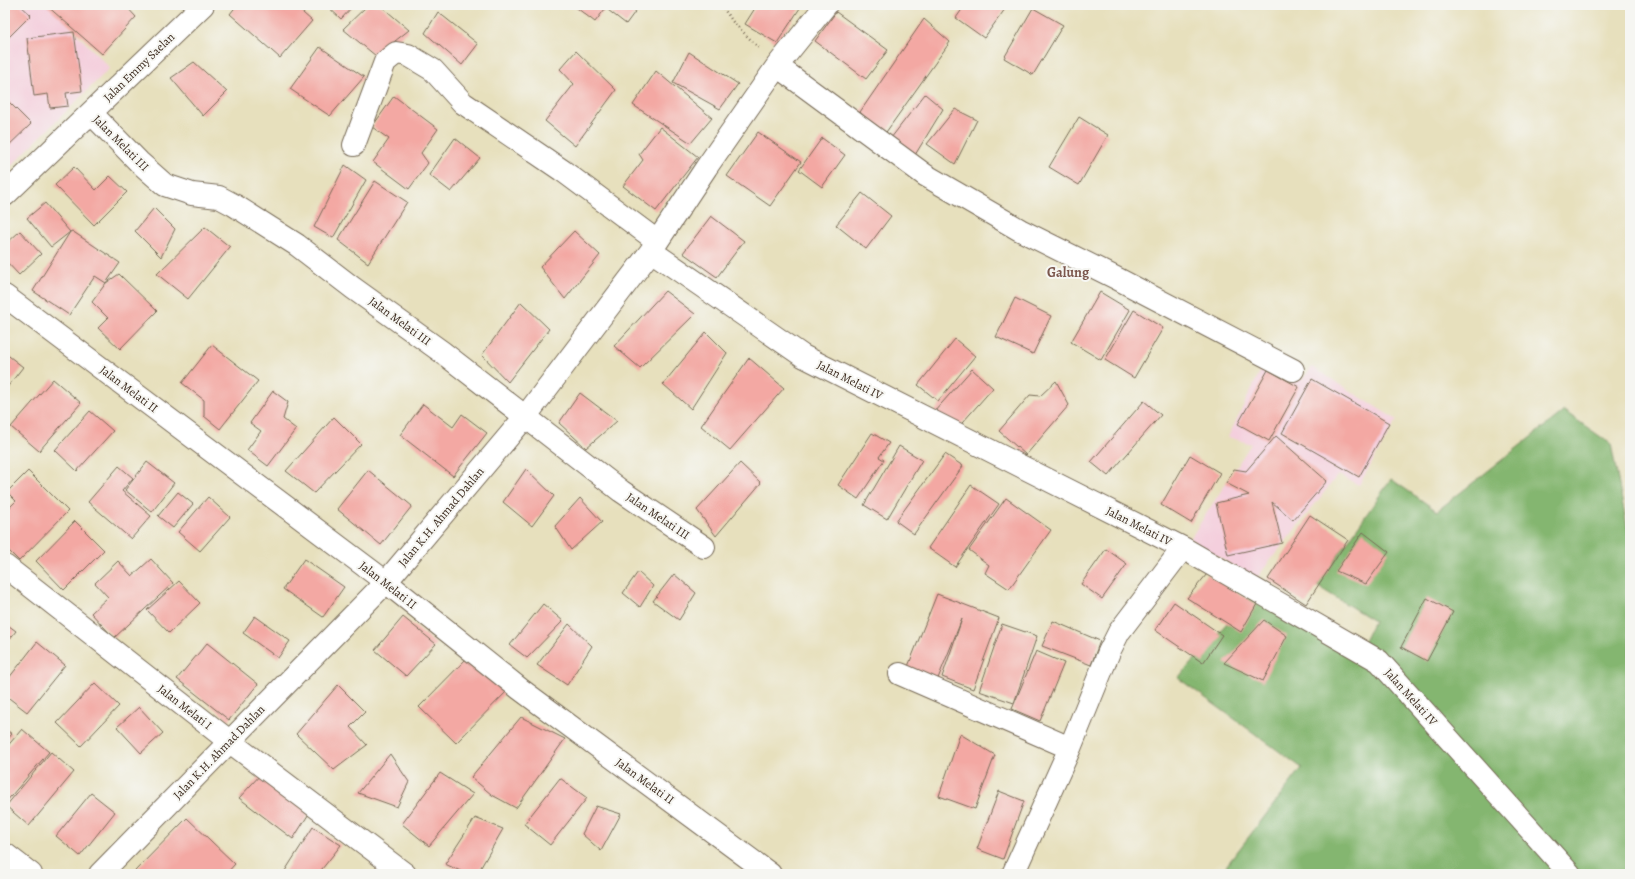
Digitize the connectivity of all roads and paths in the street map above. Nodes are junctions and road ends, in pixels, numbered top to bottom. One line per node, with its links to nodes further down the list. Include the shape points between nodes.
1 (203, 5): 5 (street, Jalan Emmy Saelan)
2 (721, 5): 4 (path, via 733,22)
3 (826, 5): 4 (street, Jalan K.H. Ahmad Dahlan)
4 (777, 66): 8 (street, Jalan K.H. Ahmad Dahlan); 10 (street, via 925,175 1020,230)
5 (91, 113): 7 (street, Jalan Emmy Saelan); 11 (street, Jalan Melati III, via 165,185 192,194 219,197 291,241)
6 (354, 145): 8 (street, Jalan Melati IV, via 385,62 396,53 408,55 433,70 463,103 563,171)
7 (5, 195)
8 (654, 246): 11 (street, Jalan K.H. Ahmad Dahlan); 13 (street, Jalan Melati IV, via 803,356)
9 (5, 296): 15 (street, Jalan Melati II)
10 (1294, 370)
11 (526, 417): 12 (street, Jalan Melati III, via 621,491); 15 (street, Jalan K.H. Ahmad Dahlan)
12 (704, 547)
13 (1183, 548): 18 (street, via 1119,632); 25 (street, Jalan Melati IV, via 1379,661)
14 (5, 566): 17 (street, Jalan Melati I)
15 (386, 582): 17 (street, Jalan K.H. Ahmad Dahlan); 23 (street, Jalan Melati II, via 520,689)
16 (900, 674): 18 (street)
17 (229, 741): 21 (street, Jalan K.H. Ahmad Dahlan); 22 (street, Jalan Melati I)
18 (1070, 748): 24 (street)
19 (5, 854): 20 (street)
20 (31, 874)
21 (100, 874)
22 (405, 874)
23 (770, 874)
24 (1013, 874)
25 (1570, 874)

